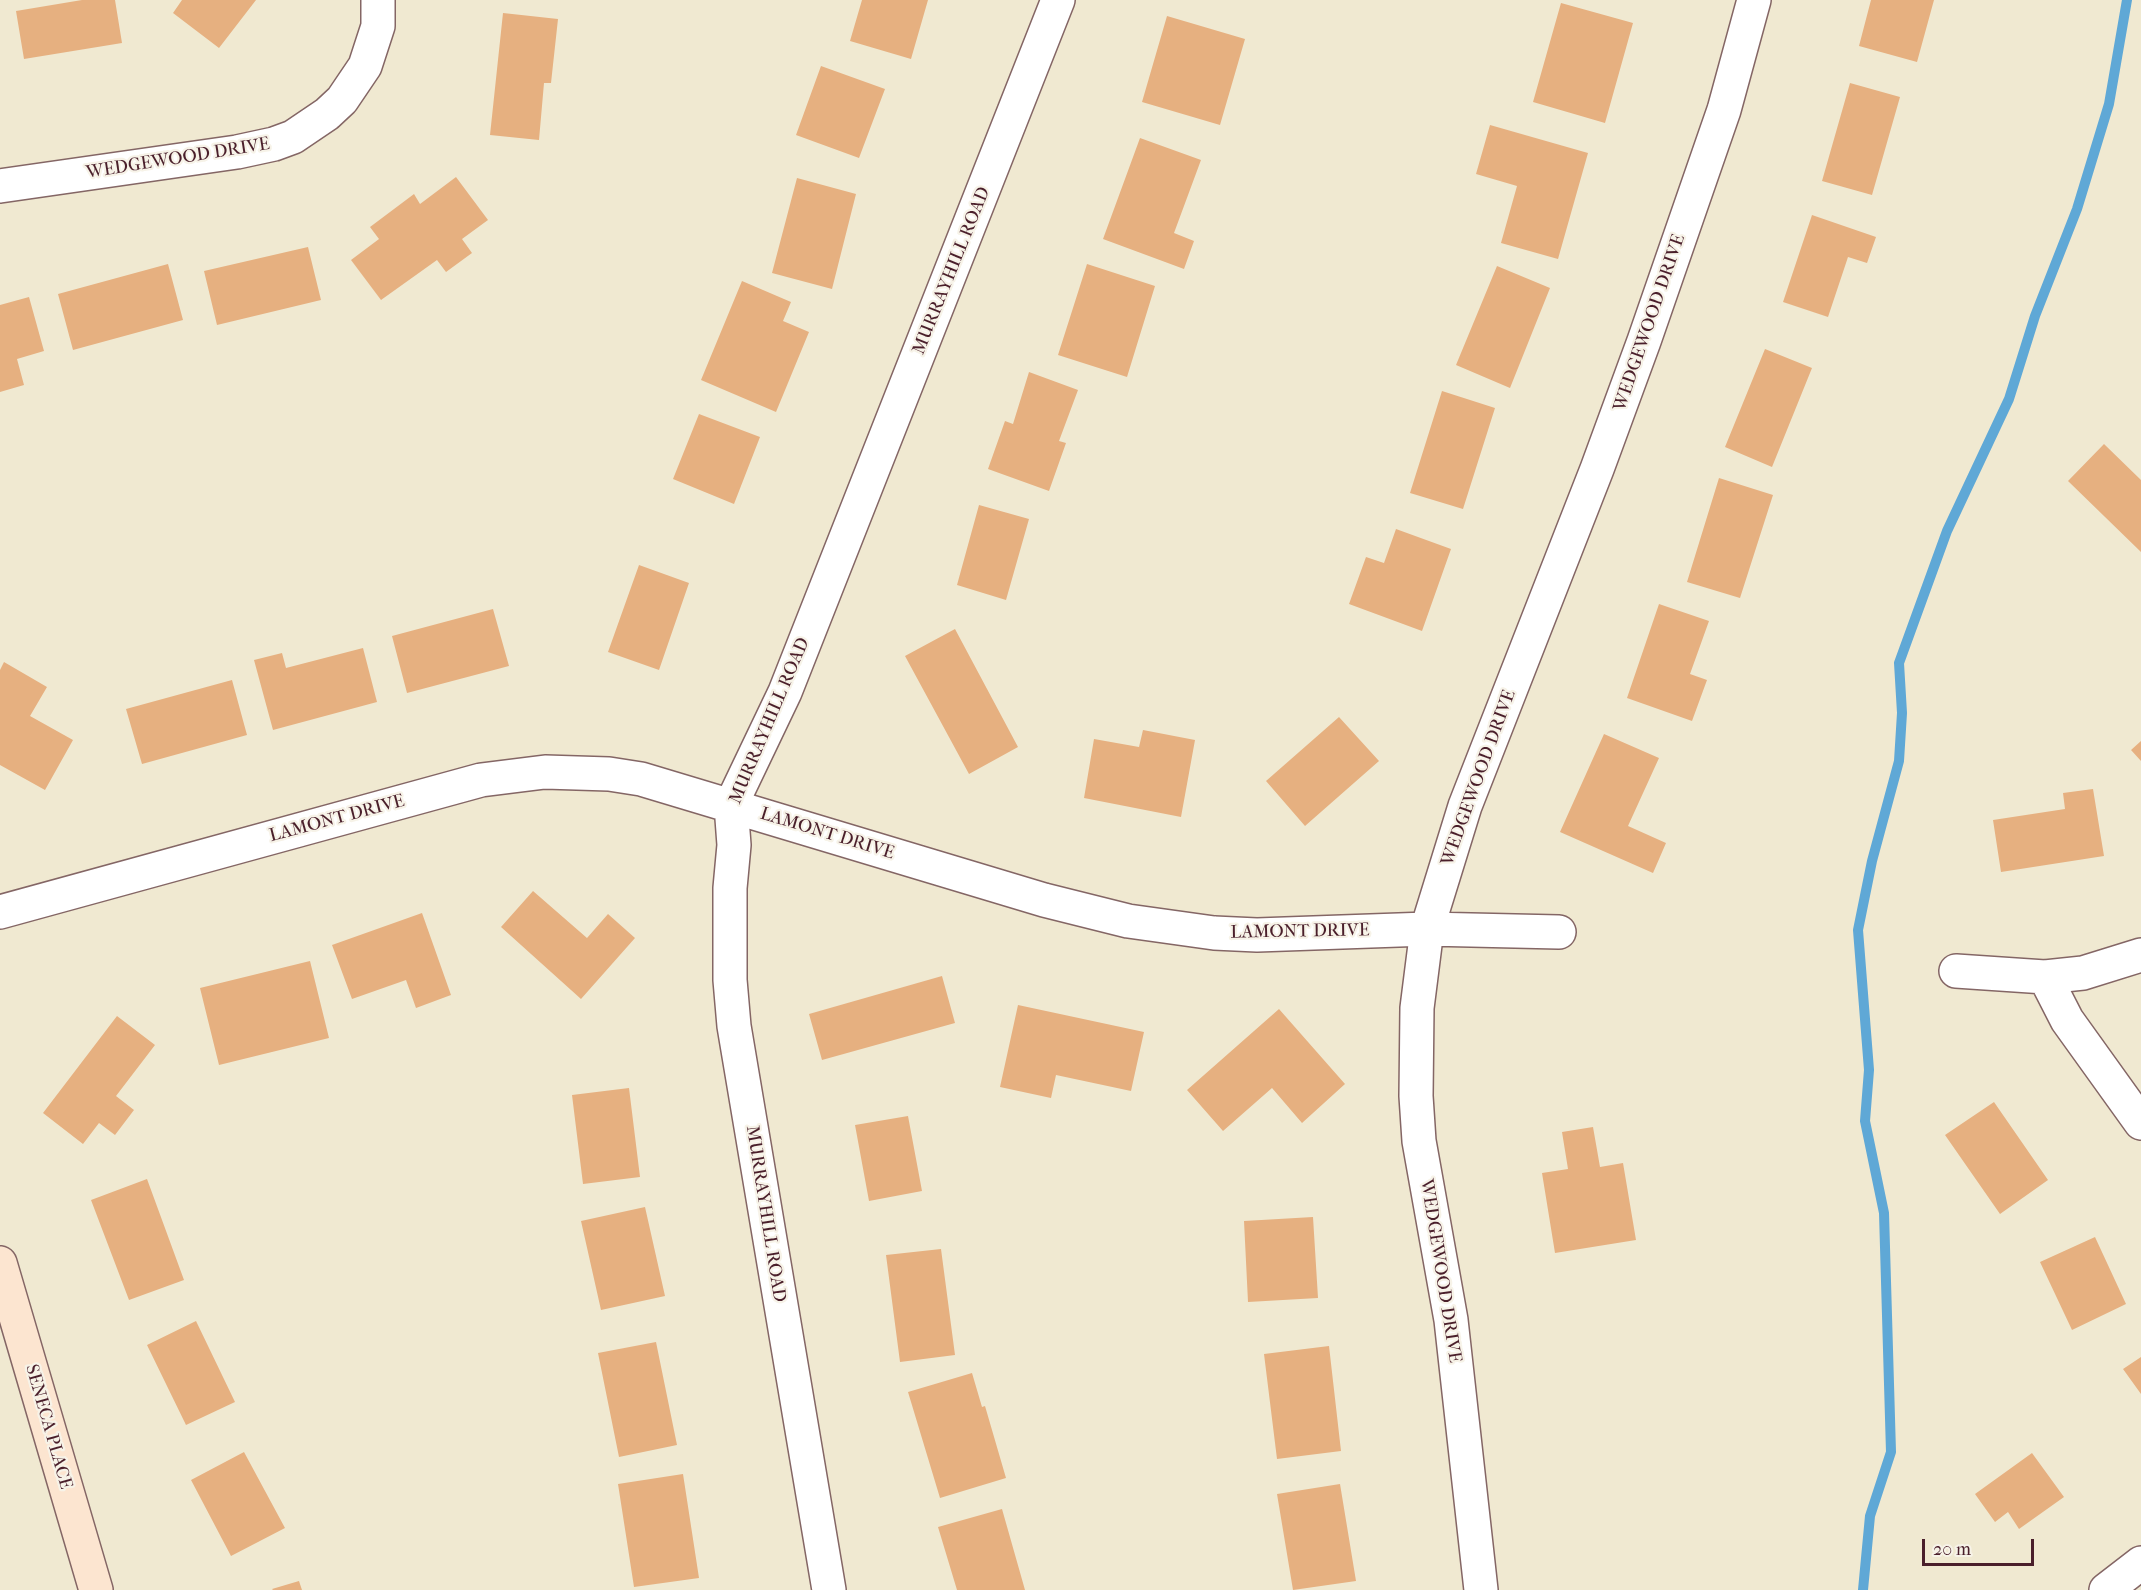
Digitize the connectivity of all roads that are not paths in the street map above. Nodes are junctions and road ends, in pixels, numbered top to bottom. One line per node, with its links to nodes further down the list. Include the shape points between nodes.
1 (378, 0): 4 (street, WEDGEWOOD DRIVE, via 378,26 365,66 342,100 293,137 237,152)
2 (1058, 0): 5 (street, MURRAYHILL ROAD, via 789,681)
3 (1754, 0): 7 (street, WEDGEWOOD DRIVE, via 1724,110 1648,330 1598,469 1465,806)
4 (0, 186)
5 (731, 805): 6 (street, LAMONT DRIVE, via 641,779 609,774 545,772 481,780); 7 (street, LAMONT DRIVE, via 1044,900 1128,921 1214,933); 16 (street, MURRAYHILL ROAD, via 734,845 730,980 734,1026)
6 (0, 912)
7 (1427, 929): 8 (street, LAMONT DRIVE); 17 (street, WEDGEWOOD DRIVE, via 1417,1008 1418,1130 1451,1320)
8 (1559, 932)
9 (2141, 955): 11 (street, via 2083,973)
10 (1956, 970): 11 (street)
11 (2045, 977): 12 (street, via 2067,1020)
12 (2141, 1123)
13 (0, 1263): 15 (street, SENECA PLACE)
14 (2141, 1563): 18 (street)
15 (96, 1590)
16 (829, 1590)
17 (1481, 1590)
18 (2106, 1590)

